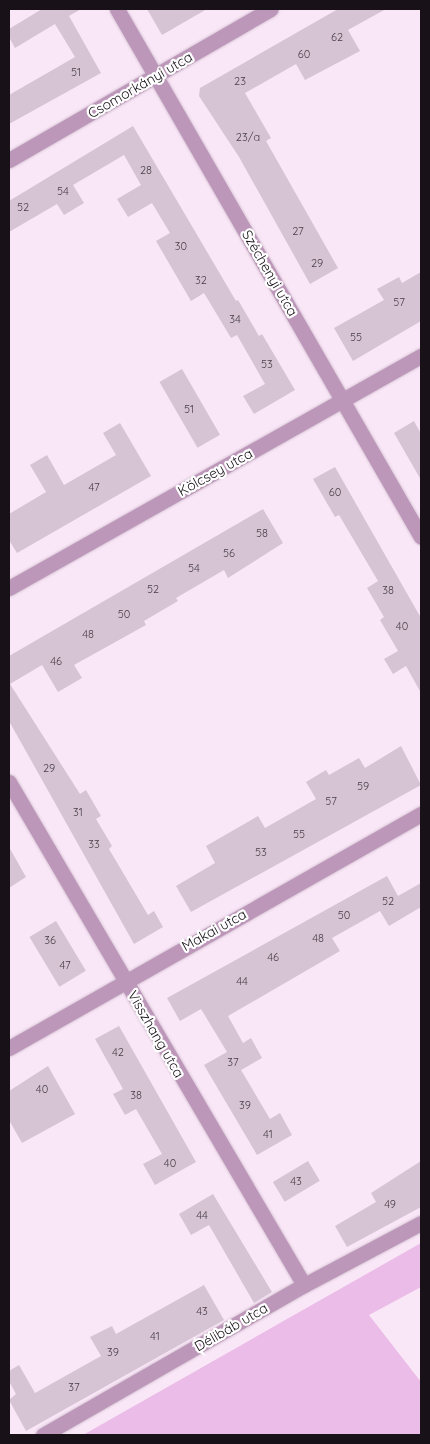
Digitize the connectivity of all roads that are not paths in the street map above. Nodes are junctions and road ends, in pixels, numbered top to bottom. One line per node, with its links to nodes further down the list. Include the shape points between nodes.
1 (117, 9): 3 (street, Széchenyi utca)
2 (272, 9): 3 (street, Csomorkányi utca)
3 (157, 75): 4 (street, Csomorkányi utca); 6 (street, Széchenyi utca)
4 (9, 160)
5 (421, 356): 6 (street, Kölcsey utca)
6 (343, 400): 7 (street, Széchenyi utca); 8 (street, Kölcsey utca)
7 (421, 537)
8 (9, 588)
9 (9, 782): 11 (street, Visszhang utca)
10 (421, 814): 11 (street, Makai utca)
11 (125, 980): 12 (street, Makai utca); 14 (street, Visszhang utca)
12 (9, 1048)
13 (421, 1223): 14 (street, Délibáb utca)
14 (304, 1285): 15 (street, Délibáb utca)
15 (43, 1435)

